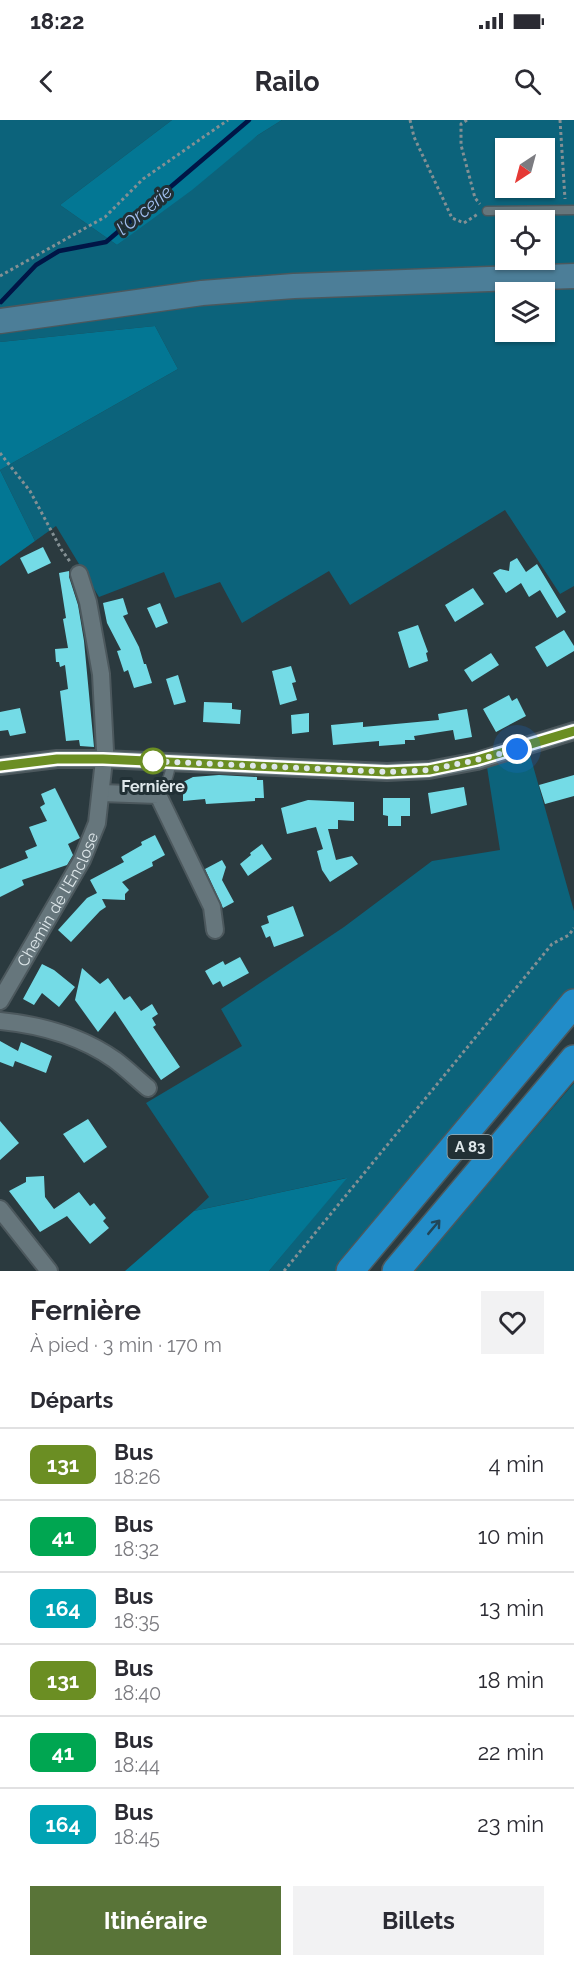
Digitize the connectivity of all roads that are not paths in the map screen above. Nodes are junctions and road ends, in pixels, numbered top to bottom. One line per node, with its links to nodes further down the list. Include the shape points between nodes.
1 (570, 210): 2 (lane)
2 (488, 212)
3 (574, 276): 4 (main road, via 202,293)
4 (0, 321)
5 (79, 574): 7 (street, Chemin de l'Enclose, via 101,674)
6 (574, 731): 8 (street, via 429,770 387,772)
7 (103, 759): 8 (street); 9 (street, via 57,759); 10 (street, Chemin de l'Enclose)
8 (171, 762): 11 (lane, via 170,774)
9 (0, 766)
10 (101, 793): 11 (street); 13 (street, Chemin de l'Enclose, via 97,823 82,860)
11 (158, 795): 12 (street, via 212,908)
12 (215, 930)
13 (0, 1001)
14 (574, 1003): 21 (highway)
15 (0, 1021): 18 (street, via 25,1023 69,1035 115,1060)
16 (574, 1022): 22 (highway, A 83)
17 (574, 1059): 23 (highway, A 83, one-way to 17)
18 (148, 1088)
19 (0, 1209): 20 (street)
20 (49, 1271)
21 (350, 1271)
22 (365, 1271)
23 (396, 1271)

